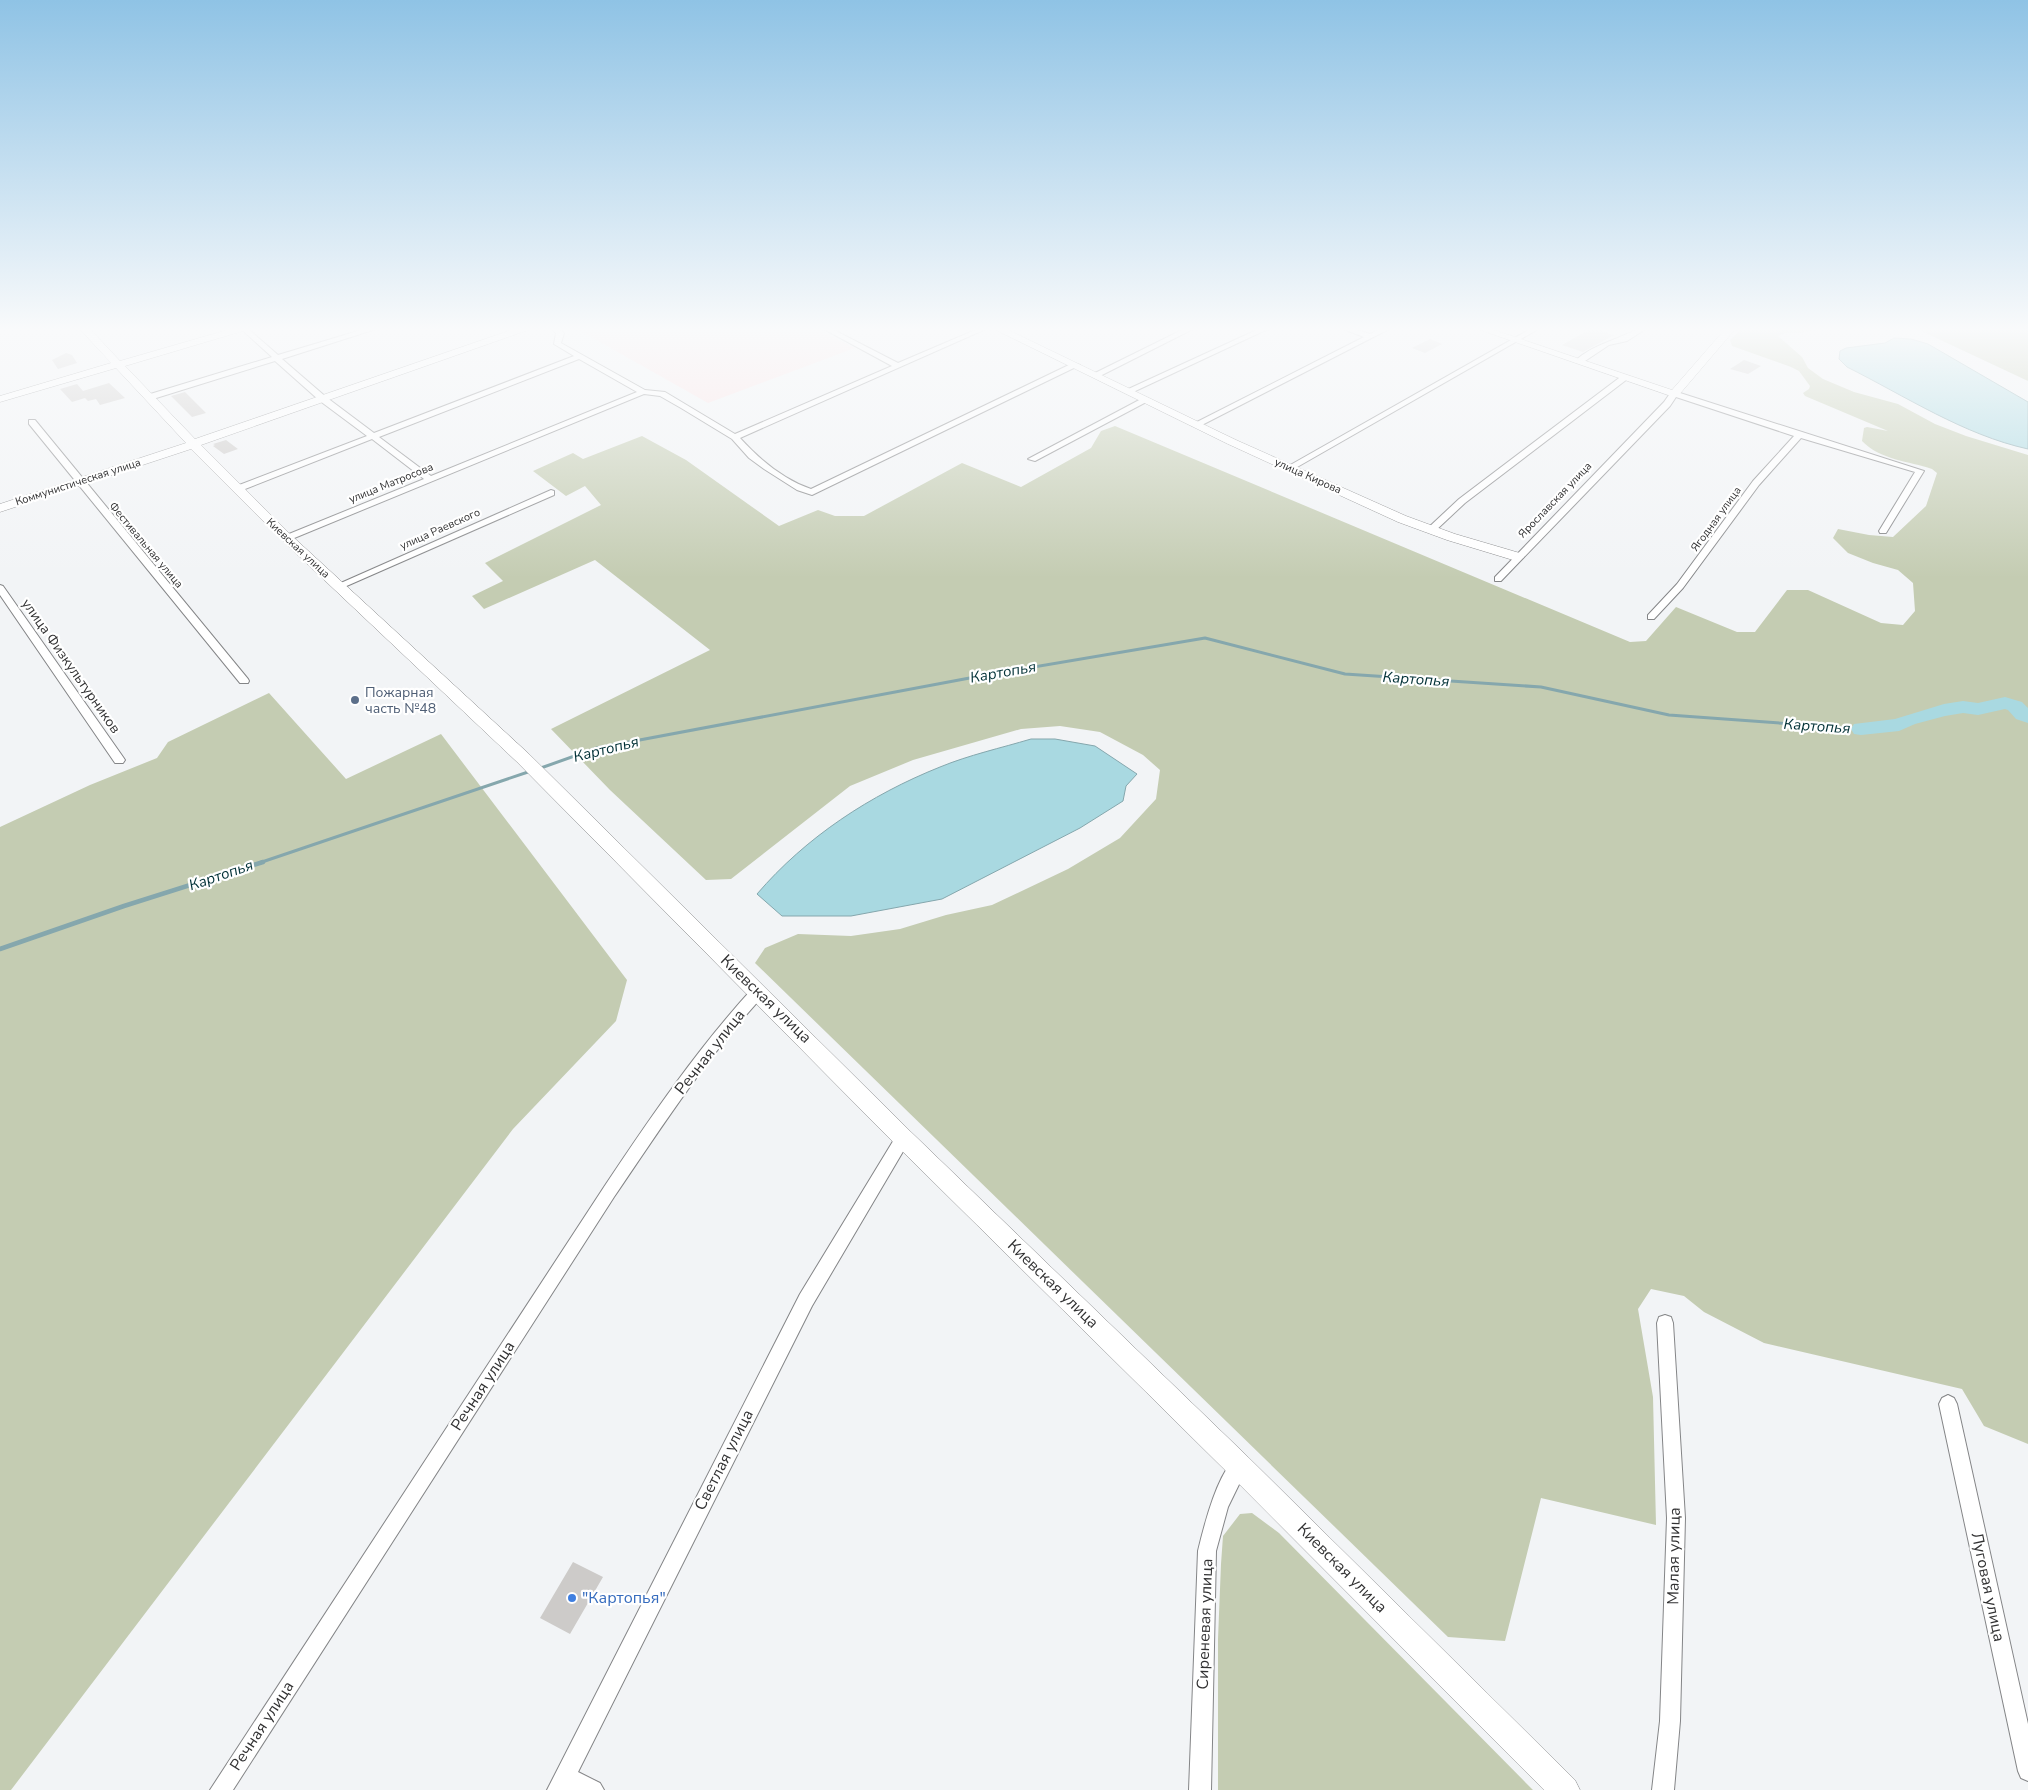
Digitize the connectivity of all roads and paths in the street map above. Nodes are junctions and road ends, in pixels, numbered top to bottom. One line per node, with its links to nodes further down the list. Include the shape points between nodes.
1 (164, 412): 21 (main road, Киевская улица)
2 (286, 412): 21 (main road, Коммунистическая улица)
3 (338, 412): 19 (street)
4 (437, 412): 19 (street)
5 (595, 412): 24 (street, улица Матросова)
6 (692, 412): 20 (street)
7 (793, 412): 20 (street)
8 (979, 412): 20 (street, via 812,492 767,467)
9 (1124, 412): 22 (street)
10 (1168, 412): 17 (main road, улица Кирова)
11 (1220, 412): 17 (street)
12 (1389, 412): 23 (street)
13 (1580, 412): 29 (street, via 1462,501)
14 (1660, 412): 32 (street, Ярославская улица)
15 (1727, 412): 18 (street)
16 (32, 422): 25 (street, Фестивальная улица)
17 (1194, 425): 23 (main road, улица Кирова)
18 (1799, 435): 30 (street, via 1920,471); 36 (street, Ягодная улица, via 1756,483 1680,586)
19 (372, 437): 24 (street); 26 (street)
20 (735, 437)
21 (194, 444): 25 (main road, Коммунистическая улица); 26 (main road, Киевская улица)
22 (1032, 459)
23 (1290, 468): 29 (main road, улица Кирова)
24 (430, 480): 31 (street, улица Матросова)
25 (80, 482): 28 (main road, Коммунистическая улица); 37 (street, Фестивальная улица)
26 (237, 489): 31 (main road, Киевская улица)
27 (551, 493): 34 (street, улица Раевского)
28 (0, 508)
29 (1431, 530): 32 (main road, улица Кирова)
30 (1883, 531)
31 (287, 538): 34 (main road, Киевская улица)
32 (1518, 557): 33 (street, Ярославская улица)
33 (1498, 578)
34 (339, 586): 39 (main road, Киевская улица, via 523,758)
35 (0, 588): 38 (street, улица Физкультурников)
36 (1651, 617)
37 (244, 681)
38 (120, 760)
39 (758, 992): 40 (main road, Киевская улица); 46 (street, Речная улица, via 724,1029 663,1112)
40 (904, 1138): 43 (main road, Киевская улица); 45 (street, Светлая улица, via 806,1300)
41 (1665, 1323): 50 (street, Малая улица, via 1676,1518 1670,1721)
42 (1948, 1404): 44 (street, Луговая улица)
43 (1239, 1466): 48 (street, Сиреневая улица, via 1223,1493 1207,1552); 49 (main road, Киевская улица)
44 (2028, 1771)
45 (561, 1783): 47 (street)
46 (221, 1790)
47 (593, 1790)
48 (1200, 1790)
49 (1565, 1790)
50 (1664, 1790)

